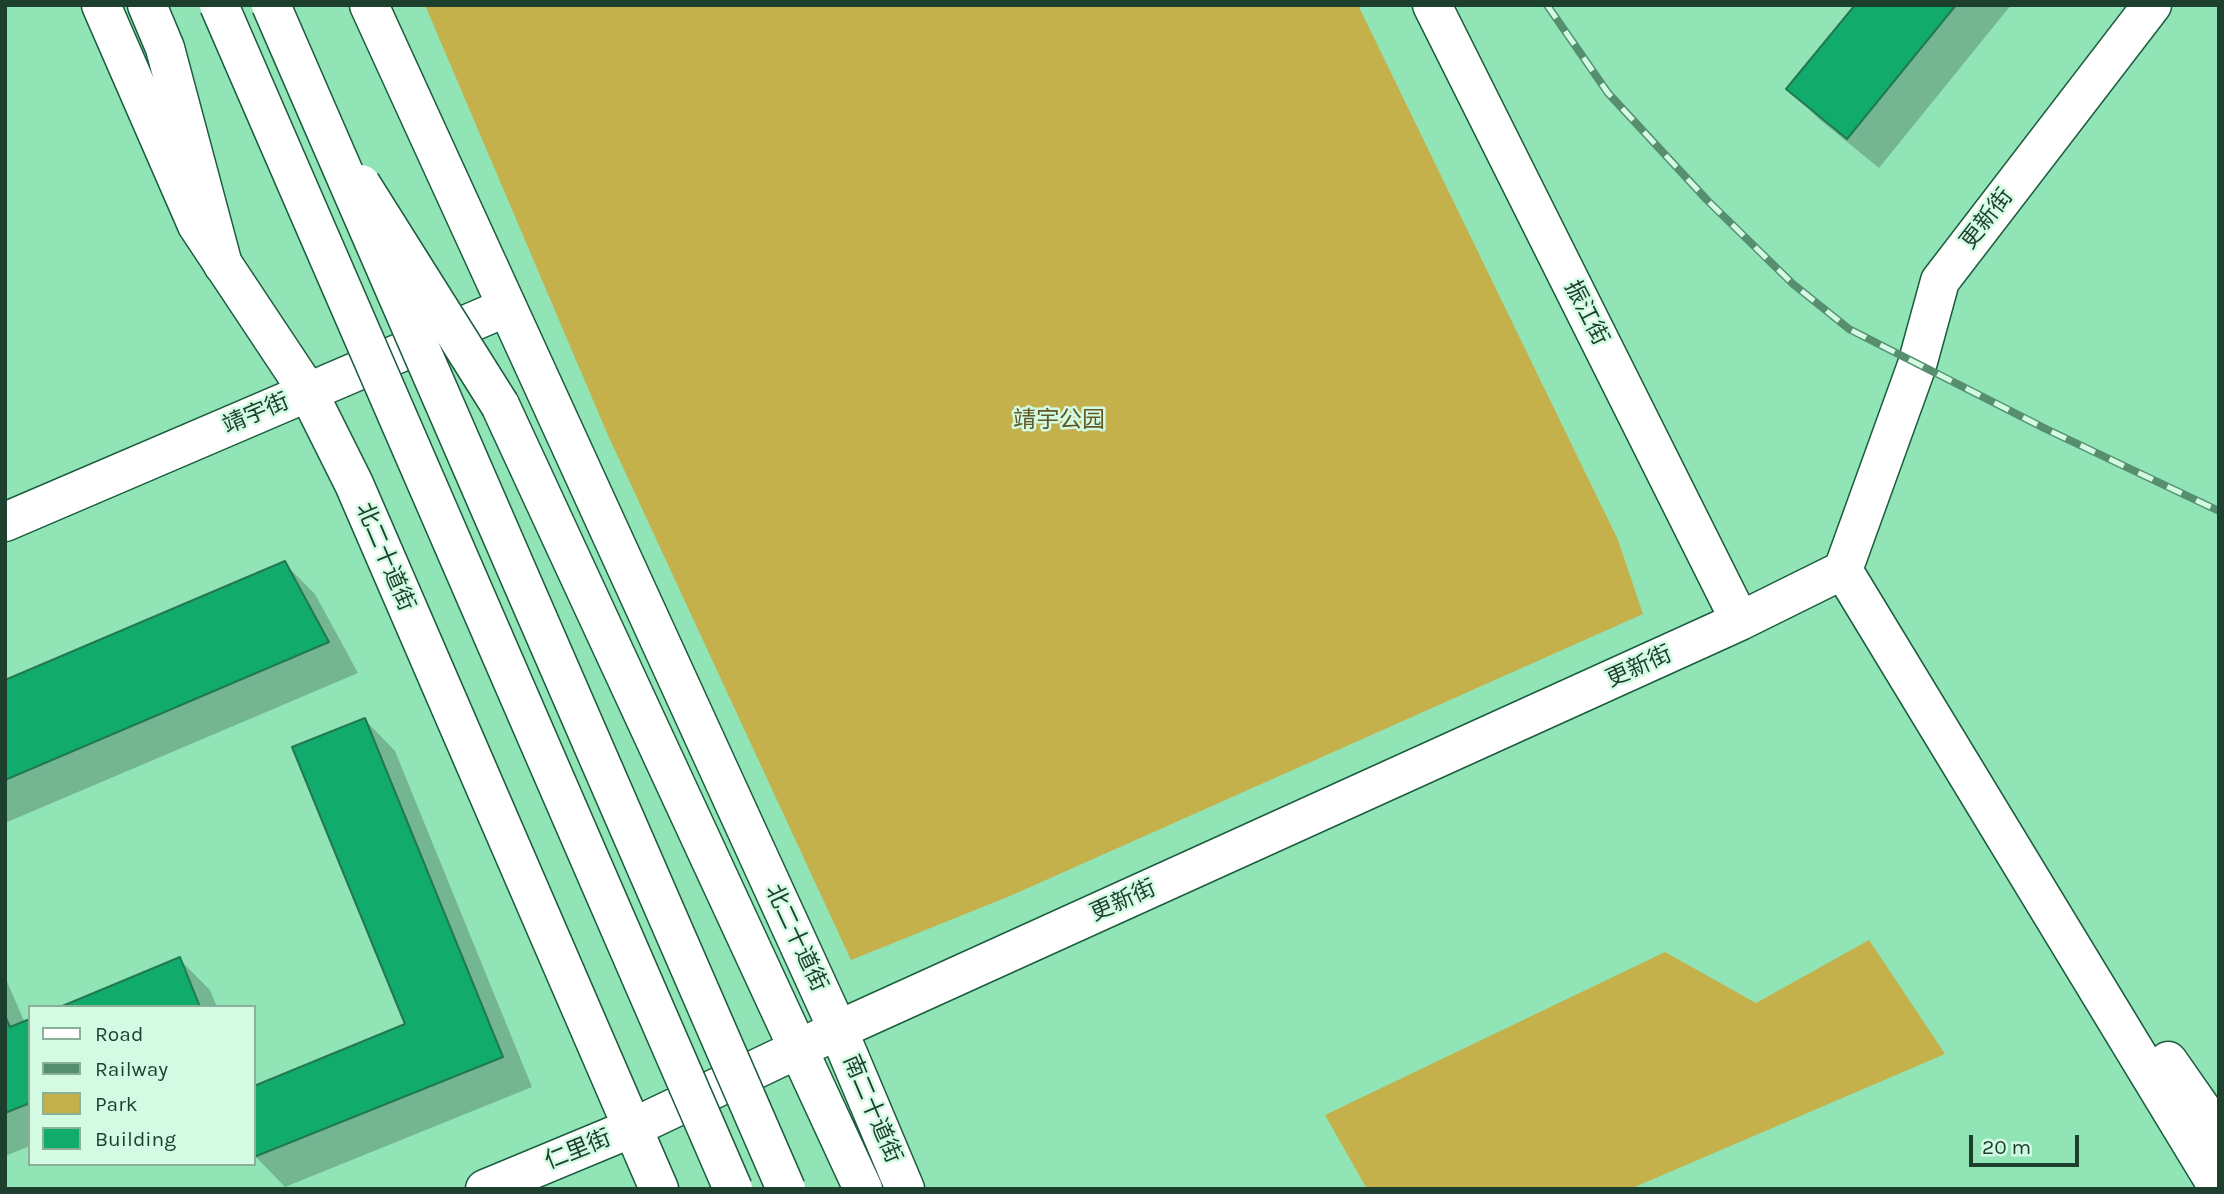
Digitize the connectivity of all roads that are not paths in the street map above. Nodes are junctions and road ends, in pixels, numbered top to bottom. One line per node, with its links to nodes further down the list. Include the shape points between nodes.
1 (101, 5): 9 (main road, 北二十道街, via 197,225)
2 (148, 5): 9 (main road, via 165,48)
3 (219, 5): 21 (main road, bridge)
4 (271, 5): 8 (main road, bridge)
5 (369, 5): 10 (main road, 北二十道街)
6 (1432, 5): 14 (main road, 振江街)
7 (2152, 5): 13 (main road, 更新街, via 1940,281 1917,365)
8 (313, 107): 16 (main road, bridge, via 500,405); 22 (main road, bridge)
9 (223, 264): 11 (main road, 北二十道街)
10 (507, 307): 11 (main road, 靖宇街); 15 (main road, 北二十道街)
11 (308, 391): 12 (main road, 靖宇街); 17 (main road, 北二十道街, via 354,484)
12 (5, 522)
13 (1849, 554): 14 (main road, 更新街); 18 (main road, via 2134,1013); 25 (main road)
14 (1740, 621): 15 (main road, 更新街)
15 (838, 1030): 16 (main road, 更新街); 24 (main road, 南二十道街)
16 (798, 1049): 17 (main road, 仁里街); 23 (main road)
17 (632, 1128): 19 (main road, 仁里街); 20 (main road)
18 (2219, 1134)
19 (485, 1189)
20 (659, 1189)
21 (733, 1189)
22 (786, 1189)
23 (863, 1189)
24 (905, 1189)
25 (2219, 1189)

